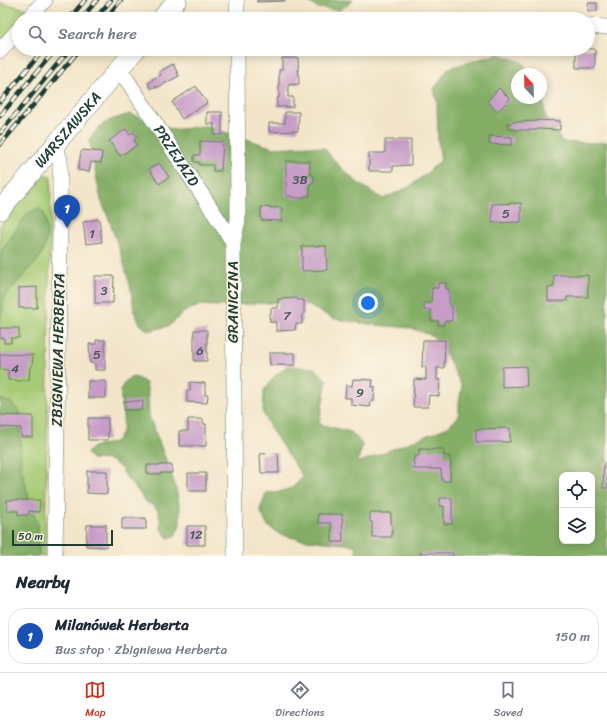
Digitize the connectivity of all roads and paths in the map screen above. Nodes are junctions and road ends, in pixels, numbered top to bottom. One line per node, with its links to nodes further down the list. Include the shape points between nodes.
1 (177, 0): 5 (street)
2 (237, 0): 6 (street)
3 (42, 3): 4 (street)
4 (34, 12)
5 (167, 12)
6 (237, 12)
7 (595, 26): 8 (street)
8 (607, 27)
9 (12, 37): 10 (street)
10 (0, 51)
11 (130, 56): 13 (street, WARSZAWSKA)
12 (237, 56): 16 (street, GRANICZNA, via 238,220)
13 (118, 70): 14 (street, WARSZAWSKA); 16 (street, PRZEJAZD)
14 (52, 147): 15 (street, WARSZAWSKA); 17 (street, ZBIGNIEWA HERBERTA, via 60,160)
15 (0, 210)
16 (233, 242): 18 (street, GRANICZNA)
17 (55, 556)
18 (235, 556)

